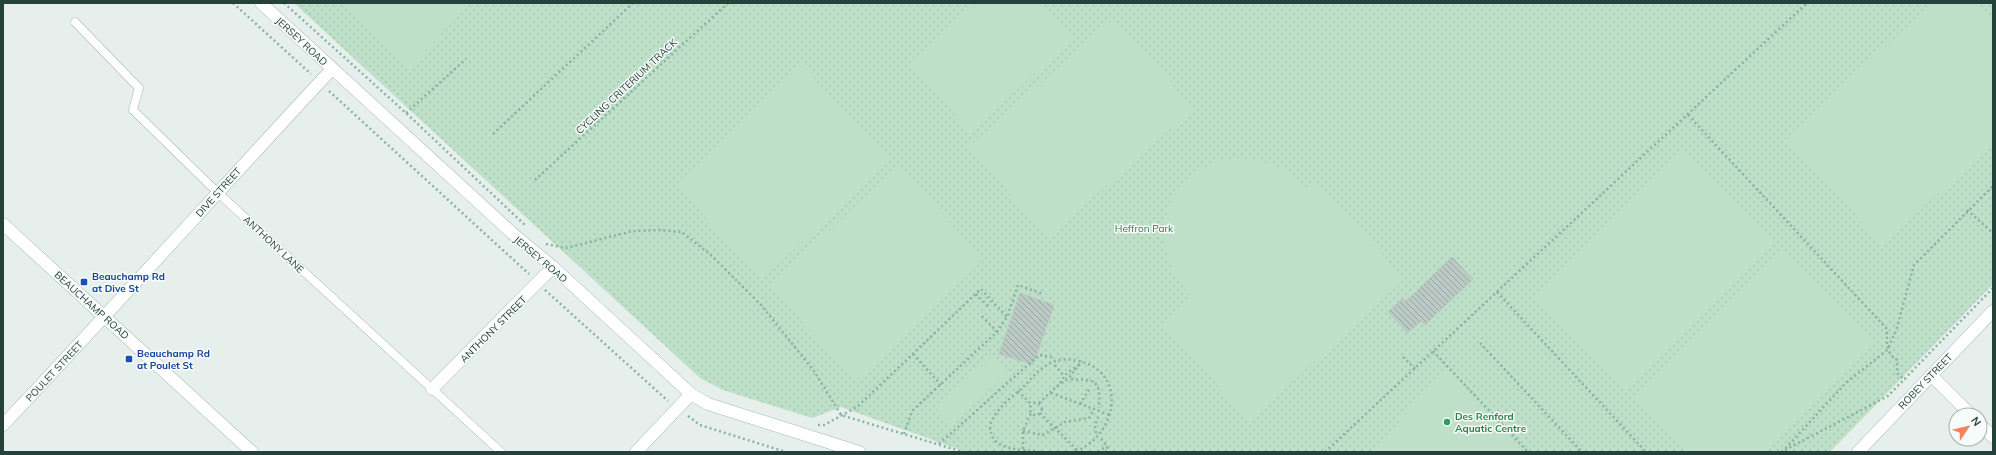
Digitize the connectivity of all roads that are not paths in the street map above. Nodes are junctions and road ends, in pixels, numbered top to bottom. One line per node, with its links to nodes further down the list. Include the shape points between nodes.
1 (261, 3): 3 (street, JERSEY ROAD)
2 (75, 22): 4 (lane, ANTHONY LANE, via 139,88 133,110)
3 (332, 69): 4 (street, DIVE STREET); 6 (street, JERSEY ROAD, via 512,233)
4 (217, 192): 8 (street, DIVE STREET); 10 (lane, ANTHONY LANE)
5 (3, 224): 8 (street, BEAUCHAMP ROAD)
6 (553, 267): 10 (street, ANTHONY STREET); 11 (street, JERSEY ROAD)
7 (1993, 311): 9 (street, ROBEY STREET)
8 (105, 317): 13 (street, POULET STREET); 14 (street, BEAUCHAMP ROAD)
9 (1931, 375): 12 (street); 18 (street, ROBEY STREET)
10 (432, 389): 15 (lane, ANTHONY LANE)
11 (690, 394): 16 (street); 17 (street, JERSEY ROAD, via 708,404)
12 (1963, 407)
13 (3, 425)
14 (252, 452)
15 (501, 452)
16 (636, 452)
17 (859, 452)
18 (1858, 452)

